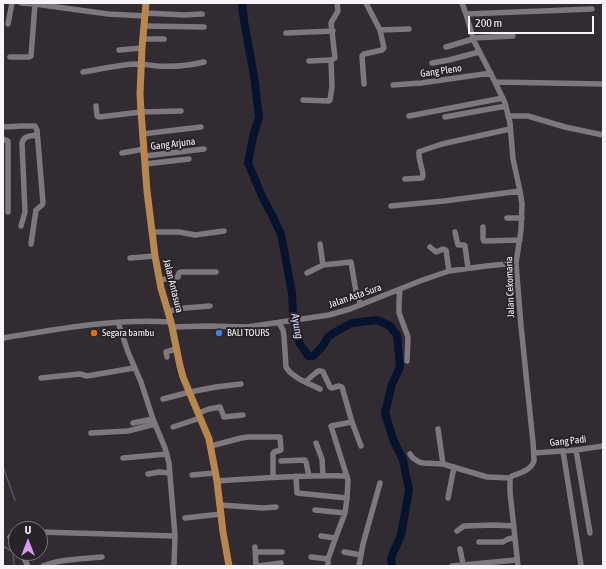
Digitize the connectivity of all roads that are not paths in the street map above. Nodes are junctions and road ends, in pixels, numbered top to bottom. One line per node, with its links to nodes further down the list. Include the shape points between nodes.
1 (12, 3): 12 (street)
2 (21, 3): 7 (street)
3 (146, 3): 9 (main road, Jalan Antasura)
4 (337, 3): 17 (street, via 338,11 331,22)
5 (366, 3): 16 (street)
6 (462, 3): 11 (street, Jalan Cekomaria)
7 (33, 4): 9 (street, via 108,14); 27 (street, via 31,56)
8 (592, 9): 11 (street)
9 (145, 14): 10 (street); 13 (main road, Jalan Antasura)
10 (202, 14)
11 (466, 14): 20 (street, Jalan Cekomaria)
12 (8, 24)
13 (144, 26): 14 (street); 21 (main road, Jalan Antasura)
14 (204, 27)
15 (409, 29): 16 (street)
16 (380, 30): 36 (street, via 383,50 362,56)
17 (333, 31): 18 (street); 28 (street, via 336,58)
18 (286, 33)
19 (513, 36): 20 (street)
20 (473, 38): 23 (street); 26 (street, Jalan Cekomaria)
21 (143, 39): 22 (street); 24 (main road, Jalan Antasura)
22 (164, 40)
23 (446, 47)
24 (142, 48): 25 (street); 32 (main road, Jalan Antasura)
25 (119, 50)
26 (480, 52): 31 (street); 34 (street, Jalan Cekomaria)
27 (10, 57)
28 (331, 60): 29 (street); 40 (street, via 330,100)
29 (309, 61)
30 (204, 62): 32 (street, via 182,66)
31 (432, 63)
32 (142, 64): 33 (street, via 117,65); 44 (main road, Jalan Antasura)
33 (83, 72)
34 (491, 73): 35 (street, Jalan Cekomaria); 38 (street, Gang Pleno)
35 (496, 82): 37 (street); 39 (street, Jalan Cekomaria)
36 (364, 84)
37 (603, 84)
38 (393, 85)
39 (503, 98): 42 (street, Jalan Cekomaria); 45 (street)
40 (303, 100)
41 (96, 106): 44 (street, via 96,114 99,117)
42 (506, 106): 46 (street, Jalan Cekomaria); 47 (street)
43 (181, 111): 44 (street)
44 (141, 112): 51 (main road, Jalan Antasura)
45 (409, 116)
46 (508, 116): 50 (street, Jalan Cekomaria); 53 (street, via 528,116 565,128)
47 (445, 117)
48 (3, 127): 52 (street, via 35,126)
49 (201, 127): 51 (street)
50 (510, 129): 60 (street, via 421,151 419,155 422,178); 61 (street, Jalan Cekomaria)
51 (142, 134): 57 (main road, Jalan Antasura)
52 (37, 135): 66 (street, via 24,137 22,143 25,212); 72 (street, via 43,203 36,210)
53 (603, 135)
54 (3, 139): 63 (street, via 8,141)
55 (204, 149): 57 (street, Gang Arjuna)
56 (122, 153): 57 (street, Gang Arjuna)
57 (144, 153): 59 (main road, Jalan Antasura)
58 (189, 159): 59 (street)
59 (145, 164): 69 (main road, Jalan Antasura)
60 (404, 179)
61 (520, 191): 62 (street, via 444,202); 65 (street, Jalan Cekomaria)
62 (391, 206)
63 (8, 212)
64 (507, 218): 65 (street)
65 (522, 218): 71 (street, Jalan Cekomaria)
66 (21, 226)
67 (483, 227): 71 (street, via 484,241)
68 (224, 231): 69 (street, via 195,235)
69 (152, 232): 75 (main road, Jalan Antasura)
70 (455, 232): 79 (street, via 458,245 465,246)
71 (520, 240): 77 (street, Jalan Cekomaria)
72 (31, 244)
73 (320, 244): 78 (street)
74 (430, 247): 80 (street, via 436,252 446,250)
75 (155, 256): 76 (street); 83 (main road, Jalan Antasura)
76 (130, 258)
77 (516, 263): 79 (street, Jalan Asta Sura); 116 (street, Jalan Cekomaria)
78 (323, 265): 82 (street); 85 (street, via 351,262)
79 (468, 268): 80 (street, Jalan Asta Sura)
80 (449, 271): 84 (street, Jalan Asta Sura)
81 (216, 272): 83 (street, via 181,272 178,277)
82 (307, 273)
83 (160, 280): 87 (main road, Jalan Antasura)
84 (400, 289): 85 (street, Jalan Asta Sura); 94 (street, via 399,313 408,337)
85 (361, 305): 89 (street, Jalan Asta Sura, via 329,315)
86 (210, 306): 87 (street)
87 (168, 311): 90 (main road, Jalan Antasura)
88 (118, 322): 90 (street, Jalan Asta Sura, via 140,321); 91 (street, Jalan Asta Sura); 95 (street)
89 (279, 323): 90 (street, Jalan Asta Sura, via 247,327); 97 (street, via 284,336 286,367)
90 (172, 325): 92 (main road, Jalan Antasura)
91 (3, 338)
92 (176, 349): 93 (street, via 166,352); 100 (main road, Jalan Antasura)
93 (167, 357)
94 (407, 361)
95 (134, 368): 96 (street, via 87,376 80,374); 104 (street)
96 (41, 378)
97 (305, 382): 99 (street); 105 (street, via 321,370 330,387 341,386)
98 (241, 384): 100 (street)
99 (320, 389)
100 (190, 392): 101 (street); 102 (main road, Jalan Antasura)
101 (164, 399)
102 (199, 415): 103 (street, via 209,409 220,407 224,417); 107 (street); 111 (main road, Jalan Antasura)
103 (243, 415)
104 (154, 421): 106 (street); 109 (street, via 128,432); 117 (street)
105 (352, 422): 112 (street); 130 (street, via 331,426)
106 (133, 423)
107 (173, 427)
108 (438, 429): 121 (street)
109 (91, 433)
110 (316, 443): 129 (street, via 322,460)
111 (210, 446): 124 (main road, Jalan Antasura); 131 (street, via 241,438 280,437 281,450 272,454)
112 (361, 446)
113 (603, 446): 114 (street, Gang Padi)
114 (576, 450): 115 (street, Gang Padi); 146 (street)
115 (563, 451): 116 (street, Gang Padi); 162 (street)
116 (534, 453): 132 (street, Jalan Cekomaria, via 532,466)
117 (167, 454): 119 (street); 123 (street)
118 (410, 454): 121 (street, via 419,462)
119 (122, 458)
120 (281, 461): 128 (street, via 305,460)
121 (443, 464): 122 (street)
122 (454, 467): 132 (street, via 486,477); 136 (street)
123 (169, 473): 125 (street); 147 (street)
124 (215, 473): 126 (street); 133 (main road, Jalan Antasura)
125 (148, 474)
126 (192, 476)
127 (296, 476): 128 (street); 131 (street); 135 (street, via 297,494)
128 (309, 476): 129 (street)
129 (323, 476): 130 (street)
130 (346, 476): 135 (street)
131 (273, 477): 133 (street)
132 (510, 478): 143 (street)
133 (217, 481): 137 (main road, Jalan Antasura)
134 (380, 483): 155 (street)
135 (347, 498): 140 (street)
136 (448, 498)
137 (220, 505): 138 (street); 141 (main road, Jalan Antasura)
138 (276, 507)
139 (314, 510): 140 (street)
140 (345, 513): 149 (street)
141 (221, 514): 142 (street); 165 (main road, Jalan Antasura)
142 (186, 518)
143 (514, 526): 144 (street, via 464,526); 150 (street)
144 (457, 531)
145 (48, 532): 147 (street)
146 (590, 533)
147 (175, 536): 164 (street)
148 (321, 536): 149 (street)
149 (335, 538): 158 (street)
150 (514, 538): 151 (street, via 503,542); 160 (street)
151 (479, 542)
152 (460, 549): 161 (street)
153 (282, 552): 166 (street, via 255,550)
154 (344, 552): 155 (street)
155 (360, 554): 168 (street)
156 (102, 556): 163 (street)
157 (311, 557): 158 (street)
158 (328, 559): 167 (street)
159 (281, 563): 166 (street)
160 (517, 563): 161 (street)
161 (463, 564): 169 (street)
162 (581, 565)
163 (43, 566)
164 (174, 566)
165 (229, 566)
166 (257, 566)
167 (328, 566)
168 (359, 566)
169 (452, 566)

